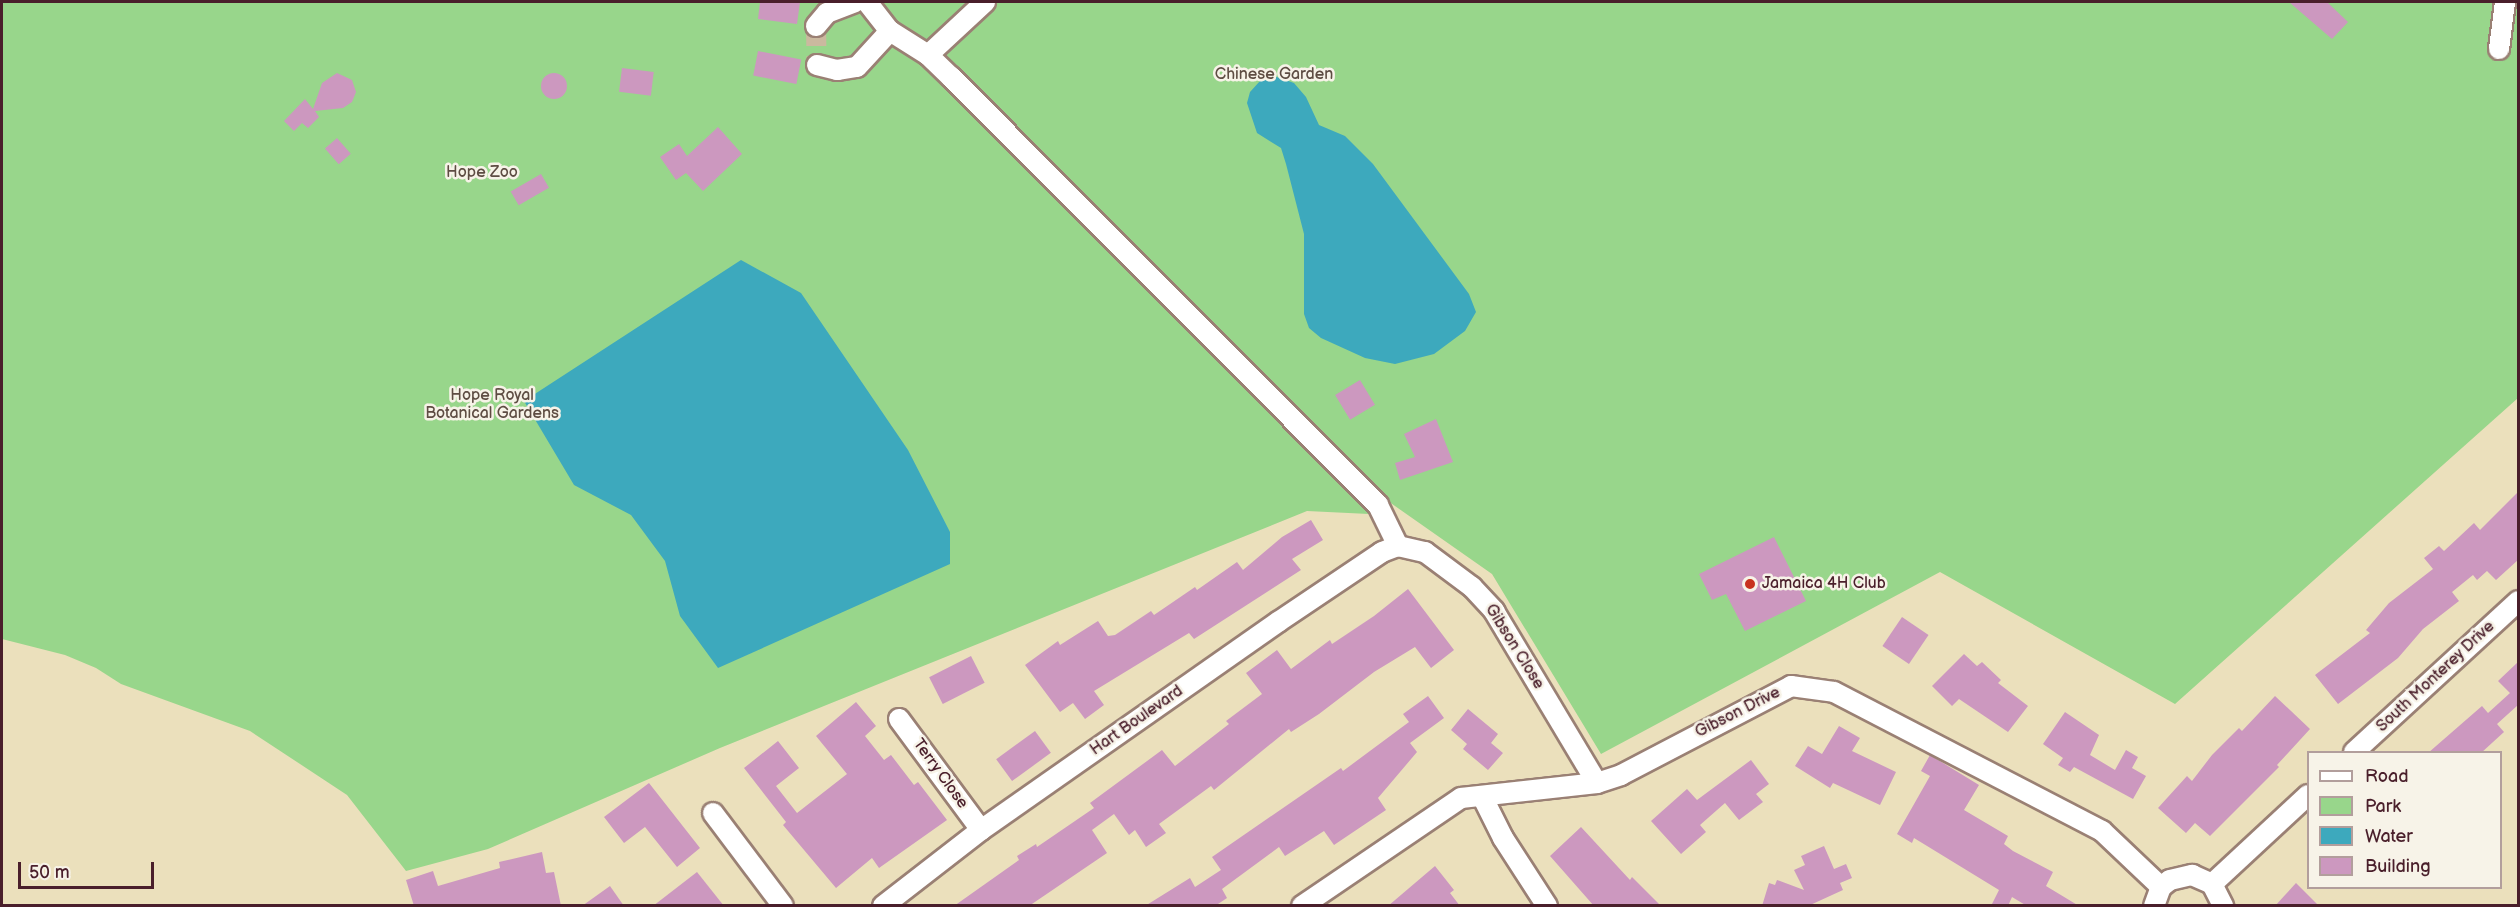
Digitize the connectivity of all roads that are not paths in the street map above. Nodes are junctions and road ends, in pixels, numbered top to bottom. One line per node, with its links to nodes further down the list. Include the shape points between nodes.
1 (855, 2): 5 (street, via 827,12)
2 (867, 2): 6 (street)
3 (985, 2): 8 (street)
4 (2505, 2): 7 (street)
5 (816, 26)
6 (890, 31): 8 (street); 9 (street, via 857,67 837,70)
7 (2499, 50)
8 (928, 55): 10 (street, via 1378,505)
9 (817, 65)
10 (1398, 546): 14 (street, Gibson Close, via 1425,552 1472,587 1494,611); 18 (street, Hart Boulevard, via 1382,552 1278,622)
11 (2518, 601): 13 (street, South Monterey Drive)
12 (899, 719): 18 (street, Terry Close)
13 (2356, 751)
14 (1597, 783): 15 (street, Gibson Drive); 20 (street, Gibson Drive, via 1622,775 1769,695 1791,686 1814,687 1834,692 2102,831)
15 (1482, 796): 23 (street, Gibson Drive, via 1461,798); 24 (street, via 1503,838)
16 (2307, 796): 19 (street)
17 (713, 813): 21 (street)
18 (981, 830): 22 (street, Hart Boulevard)
19 (2212, 884): 20 (street, via 2192,875 2180,875); 26 (street)
20 (2161, 887): 25 (street)
21 (783, 906)
22 (883, 906)
23 (1302, 906)
24 (1547, 906)
25 (2154, 906)
26 (2223, 906)

